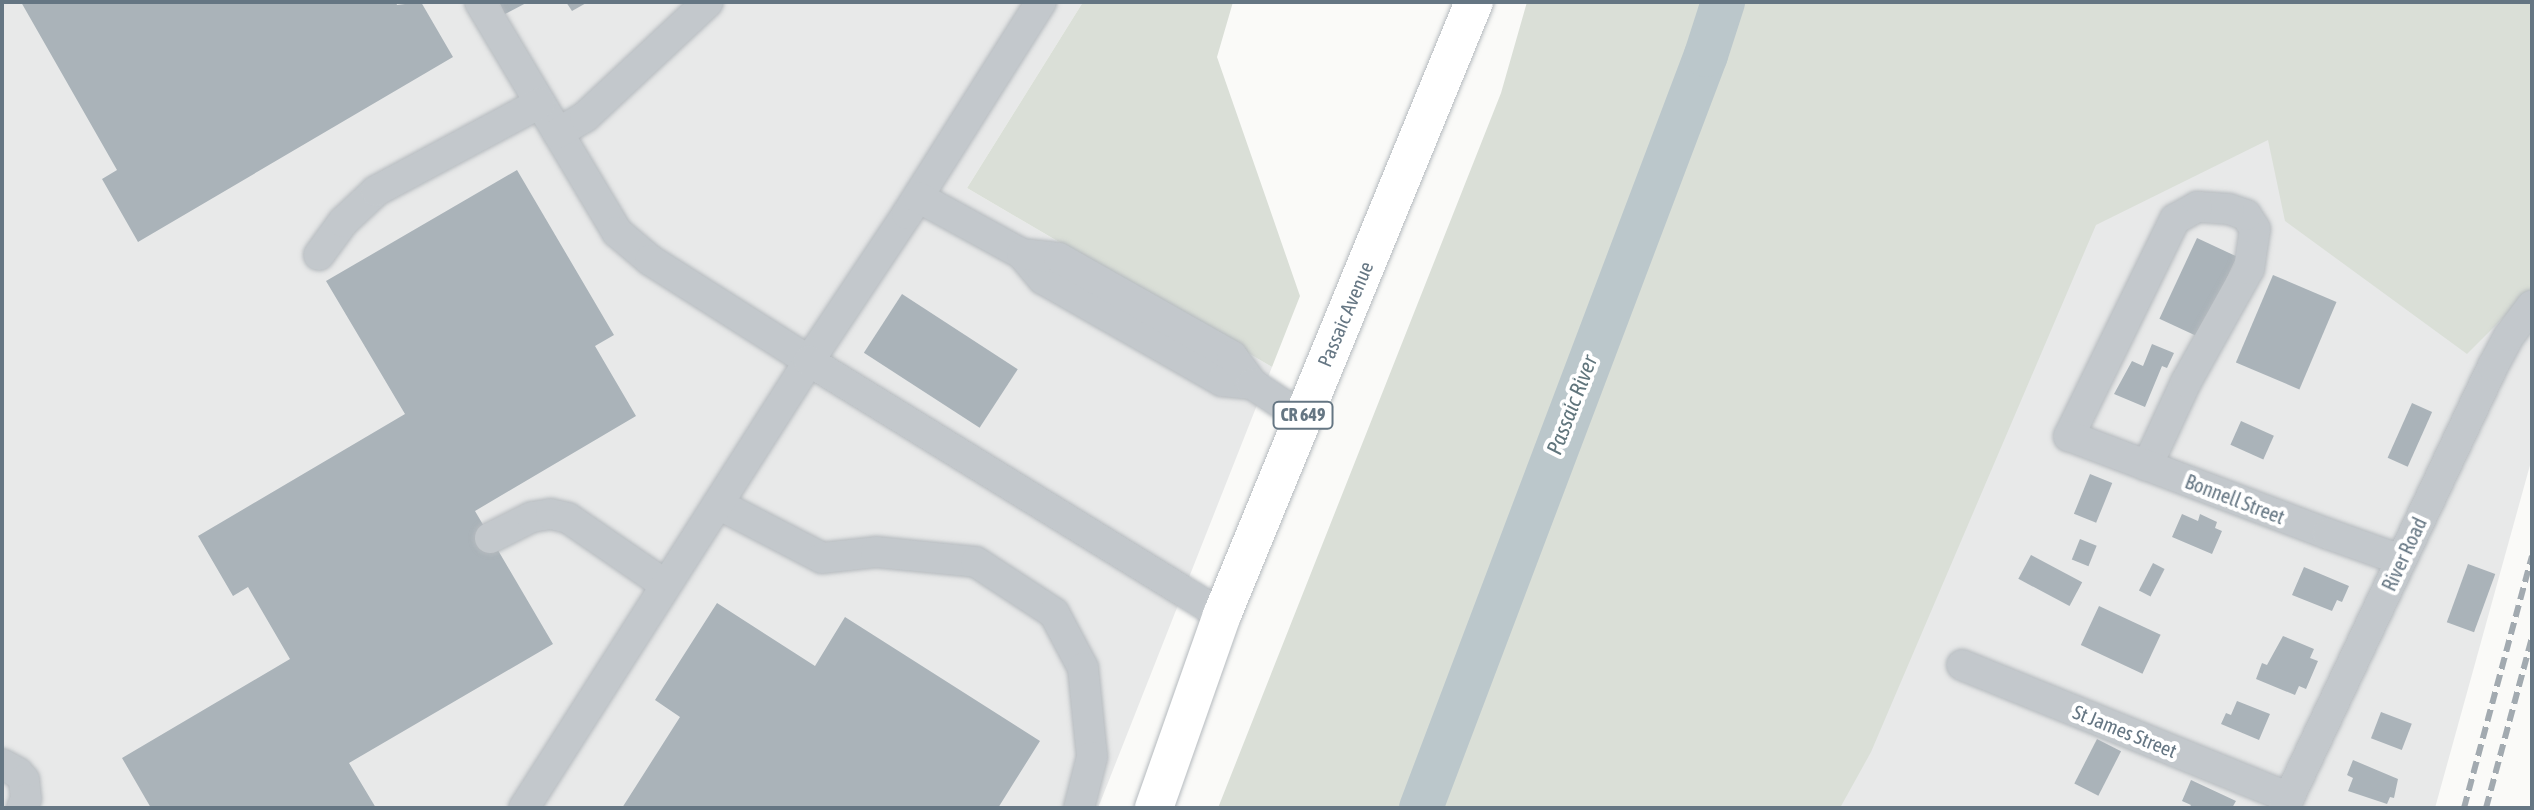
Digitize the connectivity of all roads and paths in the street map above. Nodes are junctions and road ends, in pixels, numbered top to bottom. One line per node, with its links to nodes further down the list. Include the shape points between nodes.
1 (480, 2): 5 (street)
2 (708, 2): 6 (street, via 585,117)
3 (1041, 2): 7 (street)
4 (1474, 2): 11 (main road, Passaic Avenue / CR 649)
5 (540, 103): 6 (street); 8 (street, via 376,191 343,222)
6 (558, 133): 10 (street, via 617,232 635,249)
7 (918, 197): 10 (street); 11 (street, via 1022,254 1043,279 1222,381 1252,384)
8 (319, 255)
9 (2532, 306): 15 (street, River Road, via 2493,366)
10 (809, 361): 13 (street); 17 (street)
11 (1302, 417): 17 (main road, Passaic Avenue / CR 649)
12 (2147, 466): 12 (street, Bonnell Street, via 2069,436 2175,219 2197,207 2246,215 2255,229 2249,269); 15 (street, Bonnell Street)
13 (718, 504): 16 (street); 23 (street, via 822,558 876,552 976,562 1054,613 1083,668 1092,757)
14 (490, 538): 16 (street, via 532,517 568,518)
15 (2401, 560): 20 (street, River Road)
16 (664, 584): 22 (street)
17 (1222, 615): 24 (main road, Passaic Avenue / CR 649)
18 (1962, 665): 20 (street, St James Street)
19 (2, 764): 21 (street, via 24,780)
20 (2286, 803)
21 (22, 808)
22 (524, 808)
23 (1079, 808)
24 (1154, 808)

